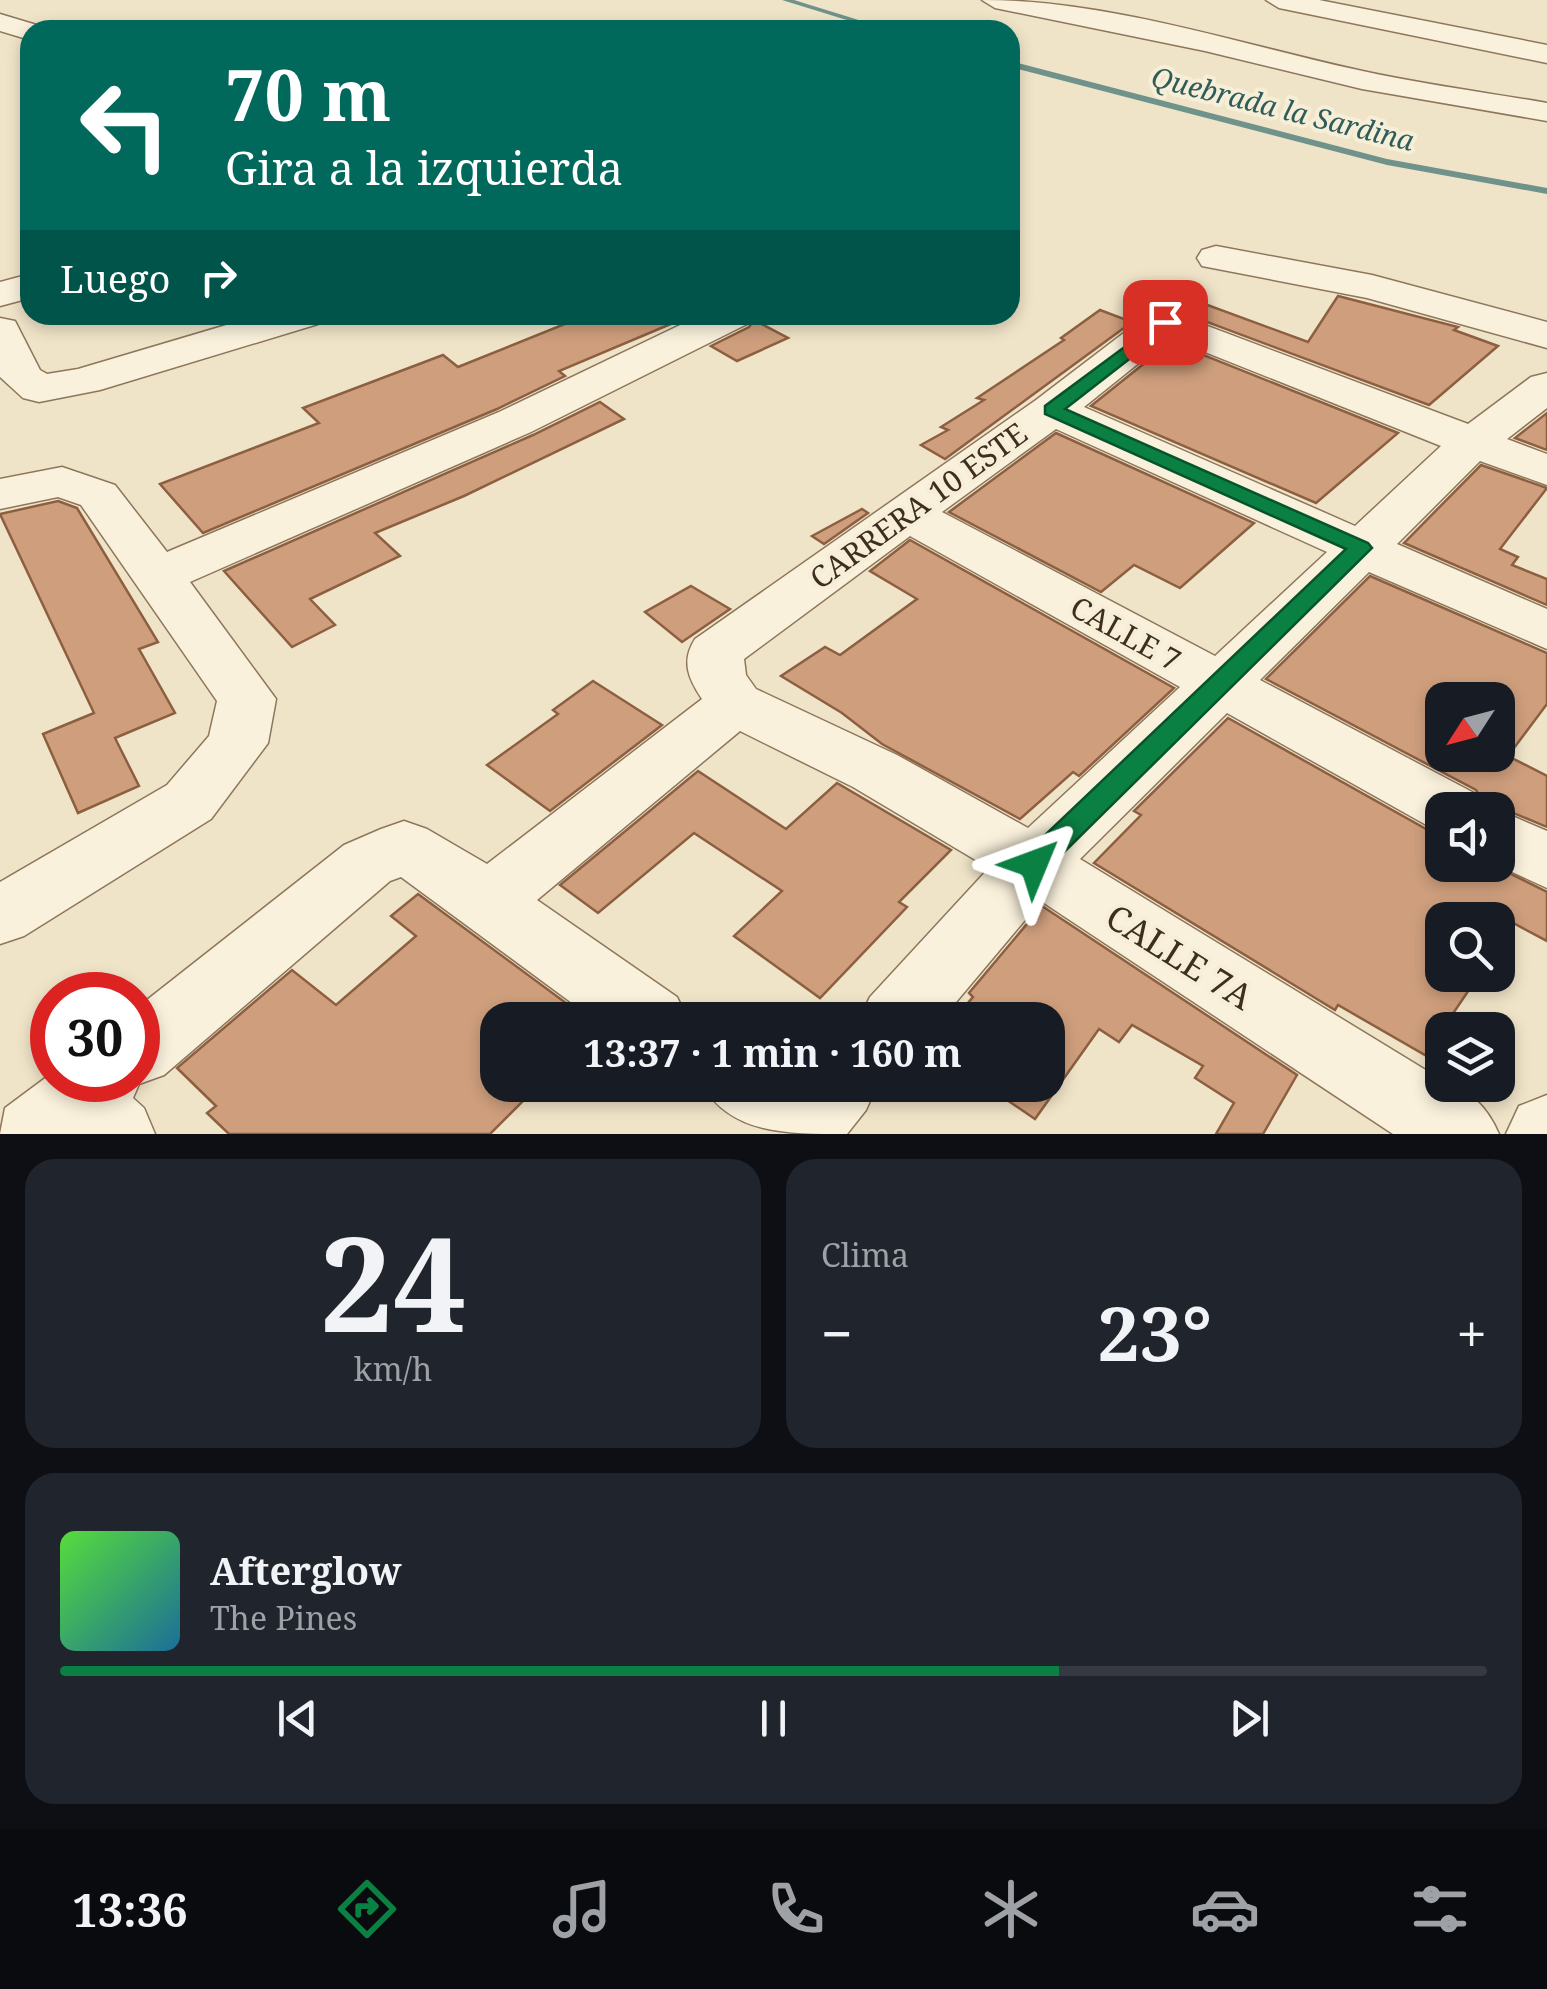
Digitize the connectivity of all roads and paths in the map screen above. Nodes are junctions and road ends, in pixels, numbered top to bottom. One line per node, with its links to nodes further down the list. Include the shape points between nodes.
1 (995, 0): 6 (street)
2 (1279, 0): 7 (street)
3 (1246, 10): 6 (street)
4 (1478, 19): 5 (street)
5 (1530, 22)
6 (1204, 42): 8 (street, via 1362,80)
7 (1547, 54)
8 (1547, 112)
9 (1216, 258): 13 (street, via 1372,287)
10 (270, 325): 12 (street, via 39,388 22,377)
11 (713, 325): 21 (street, via 515,422)
12 (0, 330)
13 (1547, 335)
14 (1547, 386): 16 (street)
15 (1052, 410): 16 (street, CARRERA 10 ESTE, via 1165,322); 19 (street, CARRERA 10 ESTE); 20 (street)
16 (1472, 443): 17 (street); 20 (street)
17 (1547, 471)
18 (0, 494): 21 (street, via 62,482 98,495)
19 (906, 513): 23 (street, CALLE 7); 24 (street, CARRERA 10 ESTE, via 715,652 717,677)
20 (1360, 548): 22 (street); 23 (street)
21 (156, 577): 30 (street, via 246,699 238,743 189,802)
22 (1547, 632)
23 (1220, 684): 25 (street, CALLE 7); 28 (street)
24 (735, 704): 28 (street, CALLE 7A, via 876,771); 29 (street)
25 (1425, 795)
26 (1515, 844): 27 (street)
27 (1547, 862)
28 (1034, 864): 32 (street); 36 (street, CALLE 7A)
29 (488, 901): 31 (street); 33 (street, via 404,846 367,862)
30 (0, 916)
31 (626, 1002)
32 (912, 1002)
33 (160, 1033)
34 (774, 1102): 35 (street)
35 (811, 1121)
36 (1460, 1134)

